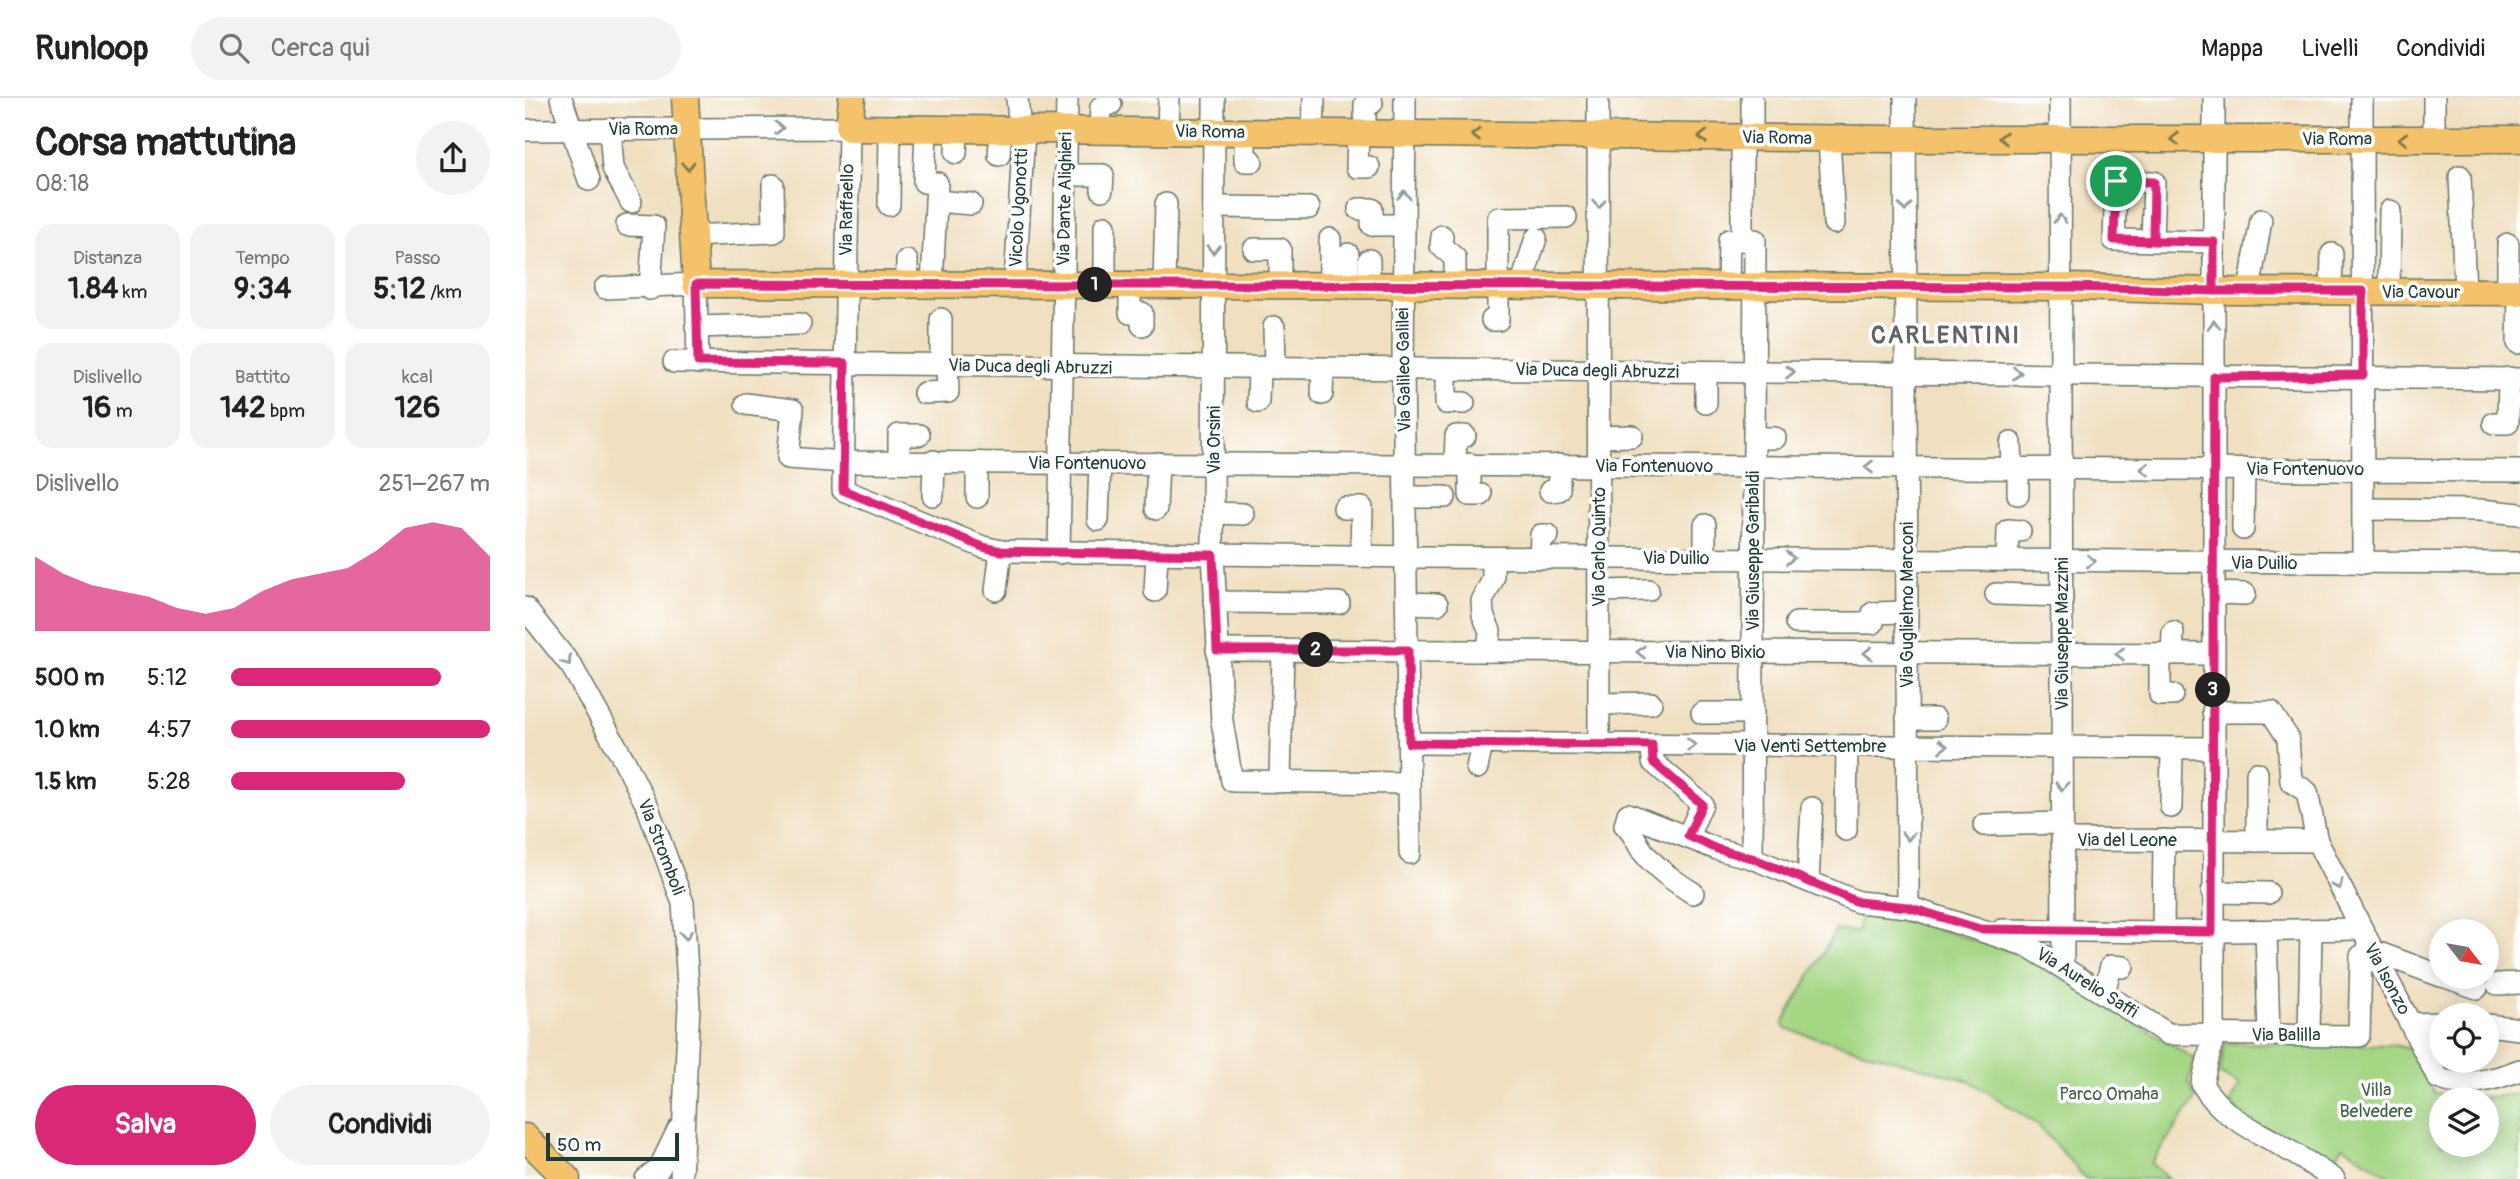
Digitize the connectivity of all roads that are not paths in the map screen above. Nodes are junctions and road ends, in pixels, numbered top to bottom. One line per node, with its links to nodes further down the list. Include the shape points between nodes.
1 (561, 98): 20 (street)
2 (685, 98): 22 (main road)
3 (852, 98): 19 (main road, Via Raffaello)
4 (1017, 98): 36 (street, Vicolo Ugonotti)
5 (1067, 98): 26 (street, Via Dante Alighieri)
6 (1214, 98): 29 (street, Via Orsini)
7 (1314, 98): 31 (street)
8 (1405, 98): 33 (street, Via Galileo Galilei)
9 (1598, 98): 37 (street, Via Carlo Quinto)
10 (1752, 98): 38 (street)
11 (1905, 98): 35 (street)
12 (2060, 98): 34 (street)
13 (2214, 98): 41 (street)
14 (2362, 98): 42 (street)
15 (2434, 98): 43 (street)
16 (1169, 100): 28 (street)
17 (1372, 103): 32 (street, via 1366,104)
18 (1111, 104): 27 (street, via 1101,107)
19 (849, 128): 22 (street, Via Roma, one-way to 19); 23 (main road, Via Roma); 80 (street, Via Raffaello)
20 (572, 129): 21 (street, Via Roma); 25 (street, Via Roma); 48 (street)
21 (611, 129): 22 (street, Via Roma); 52 (street, via 613,168)
22 (686, 129): 66 (main road, one-way to 66)
23 (890, 129): 24 (main road, Via Roma); 54 (street)
24 (926, 129): 36 (main road, Via Roma, via 957,141); 51 (street, via 924,182 937,183)
25 (525, 130)
26 (1066, 131): 27 (main road, Via Roma); 36 (main road, Via Roma); 46 (street, Via Dante Alighieri)
27 (1100, 131): 28 (main road, Via Roma)
28 (1168, 131): 29 (main road, Via Roma)
29 (1214, 132): 30 (main road, Via Roma); 56 (street, Via Orsini)
30 (1245, 132): 31 (main road, Via Roma); 44 (street, via 1245,161)
31 (1313, 133): 32 (main road, Via Roma)
32 (1362, 134): 33 (main road, Via Roma); 45 (street, via 1357,167)
33 (1405, 134): 37 (main road, Via Roma, one-way to 33); 64 (street, Via Galileo Galilei, one-way to 33)
34 (2063, 134): 35 (main road, Via Roma, one-way to 35); 41 (main road, Via Roma, one-way to 34); 99 (street, Via Giuseppe Mazzini, one-way to 34)
35 (1901, 135): 40 (main road, Via Roma); 98 (street, Via Guglielmo Marconi, one-way to 98)
36 (1011, 136): 81 (street, Vicolo Ugonotti)
37 (1599, 136): 38 (main road, Via Roma, one-way to 37); 90 (street, Via Carlo Quinto, one-way to 90)
38 (1747, 138): 40 (main road, Via Roma); 70 (street)
39 (2520, 138): 43 (main road, Via Roma)
40 (1829, 139): 62 (street)
41 (2214, 139): 42 (main road, Via Roma); 72 (street)
42 (2363, 139): 43 (main road, Via Roma, one-way to 42); 97 (street)
43 (2434, 139)
44 (1252, 161)
45 (1369, 167)
46 (1066, 174): 50 (street, via 1103,175); 82 (street, Via Dante Alighieri)
47 (2460, 176): 102 (street)
48 (589, 180)
49 (773, 185): 66 (street, via 774,232)
50 (1103, 190)
51 (936, 201): 53 (street); 78 (street)
52 (631, 202)
53 (971, 204)
54 (889, 205)
55 (1166, 205): 84 (street)
56 (1214, 207): 57 (street); 85 (street, Via Orsini, one-way to 85)
57 (1309, 208)
58 (1359, 209): 64 (street, via 1372,209 1372,225)
59 (2390, 211): 101 (street)
60 (1566, 217): 89 (street, via 1498,218)
61 (2261, 220): 96 (street)
62 (1834, 223)
63 (627, 225): 94 (street, via 654,226)
64 (1404, 225): 87 (street, Via Galileo Galilei)
65 (1105, 226): 83 (street)
66 (692, 236): 79 (main road)
67 (1442, 236): 88 (street, via 1441,246 1455,258)
68 (1536, 238): 89 (street)
69 (1330, 239): 77 (street)
70 (1742, 240): 91 (street, via 1729,240); 92 (street, Via Giuseppe Garibaldi, via 1755,240)
71 (2153, 241): 71 (street, via 2114,240 2116,181 2154,182); 72 (street)
72 (2214, 242): 95 (street)
73 (2508, 244): 103 (street)
74 (1254, 249): 86 (street, via 1280,249)
75 (1349, 254): 77 (street)
76 (2332, 254): 100 (street)
77 (1354, 279): 86 (main road); 87 (main road)
78 (906, 283): 80 (main road); 81 (main road)
79 (696, 284): 80 (main road); 94 (street); 108 (street)
80 (846, 285): 113 (street, Via Raffaello)
81 (1015, 285): 82 (main road)
82 (1063, 285): 83 (main road); 115 (street, Via Dante Alighieri)
83 (1118, 285): 84 (main road); 107 (street, via 1130,313 1142,313)
84 (1164, 285): 85 (main road)
85 (1213, 286): 86 (main road); 116 (street, Via Orsini)
86 (1280, 286)
87 (1403, 286): 88 (main road); 119 (street, Via Galileo Galilei)
88 (1455, 286): 89 (main road)
89 (1510, 286): 90 (main road); 105 (street, via 1498,320)
90 (1599, 286): 91 (main road); 121 (street, Via Carlo Quinto)
91 (1728, 287): 92 (main road)
92 (1755, 287): 98 (main road); 123 (street, Via Giuseppe Garibaldi)
93 (604, 288): 94 (street)
94 (650, 289)
95 (2214, 291): 96 (main road, Via Cavour); 99 (main road, Via Cavour); 127 (street, one-way to 95)
96 (2249, 291): 100 (main road, Via Cavour)
97 (2363, 291): 100 (main road, Via Cavour); 101 (main road, Via Cavour); 126 (street)
98 (1901, 292): 99 (main road, Via Cavour); 124 (street, Via Guglielmo Marconi)
99 (2064, 292): 125 (street, Via Giuseppe Mazzini)
100 (2331, 292)
101 (2389, 292): 102 (main road, Via Cavour)
102 (2465, 292): 103 (main road, Via Cavour)
103 (2516, 292): 110 (street)
104 (941, 319): 114 (street)
105 (1492, 320)
106 (800, 324): 108 (street)
107 (1142, 325)
108 (696, 327): 112 (street)
109 (1274, 327): 117 (street)
110 (2518, 343)
111 (674, 362): 112 (street, Via Duca degli Abruzzi)
112 (698, 362): 113 (street, Via Duca degli Abruzzi)
113 (845, 363): 114 (street, Via Duca degli Abruzzi); 143 (street, Via Raffaello)
114 (944, 365): 115 (street, Via Duca degli Abruzzi); 129 (street, via 948,392)
115 (1062, 368): 116 (street, Via Duca degli Abruzzi); 145 (street, Via Dante Alighieri)
116 (1214, 368): 117 (street, Via Duca degli Abruzzi); 148 (street, Via Orsini)
117 (1267, 369): 118 (street, Via Duca degli Abruzzi); 131 (street)
118 (1323, 369): 119 (street, Via Duca degli Abruzzi); 130 (street)
119 (1403, 369): 120 (street, Via Duca degli Abruzzi); 149 (street, Via Galileo Galilei)
120 (1446, 369): 121 (street, Via Duca degli Abruzzi); 132 (street, via 1446,403)
121 (1599, 370): 122 (street, Via Duca degli Abruzzi); 139 (street, Via Carlo Quinto)
122 (1706, 372): 123 (street, Via Duca degli Abruzzi); 133 (street)
123 (1754, 372): 124 (street, Via Duca degli Abruzzi, one-way to 124); 153 (street, Via Giuseppe Garibaldi, via 1765,438)
124 (1906, 372): 125 (street, Via Duca degli Abruzzi, one-way to 125); 154 (street, Via Guglielmo Marconi)
125 (2061, 374): 127 (street, Via Duca degli Abruzzi); 156 (street, Via Giuseppe Mazzini)
126 (2363, 375): 127 (street, Via Duca degli Abruzzi); 128 (street, Via Duca degli Abruzzi); 159 (street)
127 (2214, 377): 157 (street)
128 (2514, 379): 135 (street, via 2508,423)
129 (924, 393)
130 (1322, 394)
131 (1258, 402)
132 (1464, 403)
133 (1706, 403)
134 (746, 404): 143 (street, Via Fontenuovo, via 793,410 788,458)
135 (2494, 423)
136 (919, 435): 141 (street, via 899,435)
137 (1465, 436): 150 (street, via 1456,436)
138 (1632, 436): 139 (street)
139 (1599, 437): 152 (street, Via Carlo Quinto)
140 (2011, 443): 155 (street)
141 (899, 461): 142 (street, Via Fontenuovo); 143 (street, Via Fontenuovo)
142 (935, 461): 144 (street, Via Fontenuovo); 164 (street)
143 (843, 462): 161 (street, Via Raffaello)
144 (977, 462): 145 (street, Via Fontenuovo); 166 (street)
145 (1061, 463): 146 (street, Via Fontenuovo); 181 (street, Via Dante Alighieri)
146 (1100, 463): 147 (street, Via Fontenuovo); 175 (street)
147 (1158, 463): 148 (street, Via Fontenuovo); 170 (street)
148 (1214, 464): 149 (street, Via Fontenuovo); 172 (street, Via Orsini)
149 (1405, 464): 150 (street, Via Fontenuovo); 167 (street, Via Galileo Galilei)
150 (1463, 464): 151 (street, Via Fontenuovo); 165 (street, via 1470,495)
151 (1559, 465): 152 (street, Via Fontenuovo); 162 (street, via 1559,490)
152 (1599, 466): 153 (street, Via Fontenuovo, via 1707,473); 188 (street, Via Carlo Quinto)
153 (1753, 467): 154 (street, Via Fontenuovo, one-way to 153); 190 (street, Via Giuseppe Garibaldi, via 1762,519)
154 (1906, 467): 155 (street, Via Fontenuovo); 191 (street, Via Guglielmo Marconi)
155 (2015, 468): 156 (street, Via Fontenuovo); 163 (street)
156 (2061, 468): 157 (street, Via Fontenuovo, one-way to 156); 193 (street, Via Giuseppe Mazzini)
157 (2213, 469): 158 (street, Via Fontenuovo); 194 (street)
158 (2244, 469): 159 (street, Via Fontenuovo); 177 (street)
159 (2363, 469): 160 (street, Via Fontenuovo); 171 (street)
160 (2520, 471)
161 (843, 490): 180 (street, Via Duilio)
162 (1550, 491)
163 (2018, 494)
164 (933, 495)
165 (1481, 495)
166 (977, 497)
167 (1406, 497): 168 (street); 185 (street, Via Galileo Galilei)
168 (1445, 497)
169 (1344, 508): 184 (street, via 1361,508)
170 (1156, 509)
171 (2363, 509): 174 (street, via 2480,509); 195 (street)
172 (1214, 513): 173 (street); 183 (street, Via Orsini)
173 (1243, 513)
174 (2520, 514)
175 (1098, 520)
176 (1705, 525): 189 (street)
177 (2243, 529)
178 (2020, 531): 192 (street, via 2008,530)
179 (1548, 536): 187 (street, via 1541,535)
180 (1001, 551): 181 (street, Via Duilio); 197 (street)
181 (1059, 553): 182 (street, Via Duilio)
182 (1157, 555): 183 (street, Via Duilio); 199 (street)
183 (1213, 555): 184 (street, Via Duilio); 205 (street, Via Orsini)
184 (1361, 556): 185 (street, Via Duilio)
185 (1407, 557): 186 (street, Via Duilio, via 1466,548); 207 (street, Via Galileo Galilei)
186 (1493, 558): 187 (street, Via Duilio); 216 (street, via 1493,579 1482,601 1490,631)
187 (1540, 558): 188 (street, Via Duilio)
188 (1599, 558): 189 (street, Via Duilio); 200 (street, Via Carlo Quinto)
189 (1705, 558): 190 (street, Via Duilio)
190 (1753, 558): 191 (street, Via Duilio, one-way to 191); 218 (street, Via Giuseppe Garibaldi)
191 (1907, 558): 192 (street, Via Duilio); 210 (street, Via Guglielmo Marconi)
192 (2007, 560): 193 (street, Via Duilio)
193 (2062, 561): 194 (street, Via Duilio, one-way to 194); 204 (street, Via Giuseppe Mazzini)
194 (2213, 562): 195 (street, Via Duilio); 201 (street)
195 (2363, 562): 196 (street, Via Duilio)
196 (2520, 563)
197 (996, 590)
198 (1648, 590): 200 (street)
199 (1155, 591)
200 (1599, 591): 217 (street, Via Carlo Quinto)
201 (2213, 593): 203 (street); 222 (street)
202 (1996, 594): 204 (street)
203 (2245, 594)
204 (2062, 596): 220 (street, Via Giuseppe Mazzini)
205 (1215, 602): 206 (street); 213 (street, Via Orsini)
206 (1339, 603)
207 (1407, 603): 208 (street); 215 (street, Via Galileo Galilei)
208 (1437, 604)
209 (525, 608): 284 (street, Via Stromboli, one-way to 284, via 572,667 625,762 648,808 683,903 689,1005)
210 (1907, 612): 211 (street, via 1873,612 1873,623); 219 (street, Via Guglielmo Marconi)
211 (1796, 623)
212 (2172, 632): 221 (street)
213 (1217, 650): 214 (street, Via Nino Bixio); 243 (street, Via Orsini, via 1232,781)
214 (1283, 650): 215 (street, Via Nino Bixio); 243 (street)
215 (1408, 650): 216 (street, Via Nino Bixio); 231 (street)
216 (1488, 651): 217 (street, Via Nino Bixio)
217 (1599, 651): 218 (street, Via Nino Bixio, one-way to 217); 224 (street, Via Carlo Quinto)
218 (1753, 652): 219 (street, Via Nino Bixio, one-way to 218); 228 (street, Via Giuseppe Garibaldi)
219 (1907, 653): 220 (street, Via Nino Bixio, via 2031,644); 229 (street, Via Guglielmo Marconi)
220 (2062, 653): 221 (street, Via Nino Bixio, one-way to 220); 238 (street, Via Giuseppe Mazzini)
221 (2166, 654): 222 (street, Via Nino Bixio); 223 (street, via 2160,695)
222 (2213, 654): 226 (street)
223 (2172, 695)
224 (1599, 704): 225 (street); 233 (street, Via Carlo Quinto)
225 (1651, 704)
226 (2213, 712): 240 (street); 254 (street, Via Isonzo, via 2271,712 2285,733 2291,781 2307,792)
227 (1702, 713): 228 (street)
228 (1753, 713): 235 (street, Via Giuseppe Garibaldi)
229 (1907, 719): 230 (street); 237 (street, Via Guglielmo Marconi)
230 (1935, 719)
231 (1409, 743): 232 (street, Via Venti Settembre); 244 (street)
232 (1482, 744): 233 (street, Via Venti Settembre); 241 (street)
233 (1599, 745): 234 (street, Via Venti Settembre)
234 (1652, 745): 235 (street, Via Venti Settembre, one-way to 235); 250 (street, via 1653,762 1702,804)
235 (1753, 746): 236 (street, Via Venti Settembre); 256 (street, Via Giuseppe Garibaldi)
236 (1847, 746): 237 (street, Via Venti Settembre); 248 (street)
237 (1907, 746): 238 (street, Via Venti Settembre, one-way to 238); 261 (street, Via Guglielmo Marconi, one-way to 261)
238 (2062, 747): 239 (street, Via Venti Settembre); 249 (street, Via Giuseppe Mazzini, one-way to 249)
239 (2172, 748): 240 (street, Via Venti Settembre); 245 (street)
240 (2212, 748): 252 (street)
241 (1477, 768)
242 (2257, 773): 253 (street)
243 (1280, 782): 244 (street)
244 (1409, 783): 255 (street)
245 (2171, 807)
246 (1812, 808): 257 (street)
247 (1984, 825): 249 (street, Via del Leone)
248 (1846, 830)
249 (2062, 832): 251 (street, Via del Leone); 266 (street, Via Giuseppe Mazzini)
250 (1688, 836): 256 (street, Via Aurelio Saffi); 259 (street, Via Aurelio Saffi, via 1628,814 1625,825 1662,873)
251 (2164, 840): 252 (street, Via del Leone); 267 (street)
252 (2212, 841): 253 (street, Via del Leone); 258 (street)
253 (2257, 841): 254 (street, Via del Leone)
254 (2317, 841): 263 (street, Via Isonzo, one-way to 263)
255 (1410, 853)
256 (1752, 858): 257 (street, Via Aurelio Saffi)
257 (1808, 881): 261 (street, Via Aurelio Saffi, via 1858,902)
258 (2212, 892): 260 (street); 268 (street)
259 (1693, 893)
260 (2268, 893)
261 (1908, 907): 262 (street, Via Aurelio Saffi)
262 (1980, 929): 266 (street); 270 (street, Via Aurelio Saffi, via 2028,946)
263 (2360, 929): 264 (street); 269 (street, Via Isonzo)
264 (2311, 930): 265 (street); 282 (street)
265 (2266, 931): 268 (street); 281 (street)
266 (2063, 932): 267 (street); 270 (street, Via Giuseppe Mazzini)
267 (2163, 932): 268 (street)
268 (2212, 932): 280 (street)
269 (2371, 950): 272 (street); 277 (street, Via Isonzo); 282 (street, Via Balilla, via 2361,956 2359,1036)
270 (2063, 967): 275 (street, Via Aurelio Saffi)
271 (2123, 967): 275 (street, via 2111,966)
272 (2429, 971)
273 (2520, 984): 274 (street)
274 (2499, 985)
275 (2104, 993): 280 (street, Via Aurelio Saffi, via 2168,1034)
276 (2429, 1023): 277 (street)
277 (2411, 1024): 283 (street, Via Isonzo, via 2438,1078 2447,1082 2473,1082)
278 (2499, 1026): 279 (street)
279 (2520, 1029)
280 (2214, 1035): 281 (street, Via Balilla); 289 (street, via 2202,1074 2209,1094 2242,1127)
281 (2269, 1035): 282 (street, Via Balilla)
282 (2309, 1035)
283 (2520, 1070)
284 (683, 1119): 287 (street, via 659,1168); 288 (street, Via Stromboli)
285 (525, 1137): 286 (main road)
286 (567, 1179)
287 (646, 1179)
288 (681, 1179)
289 (2334, 1179)

